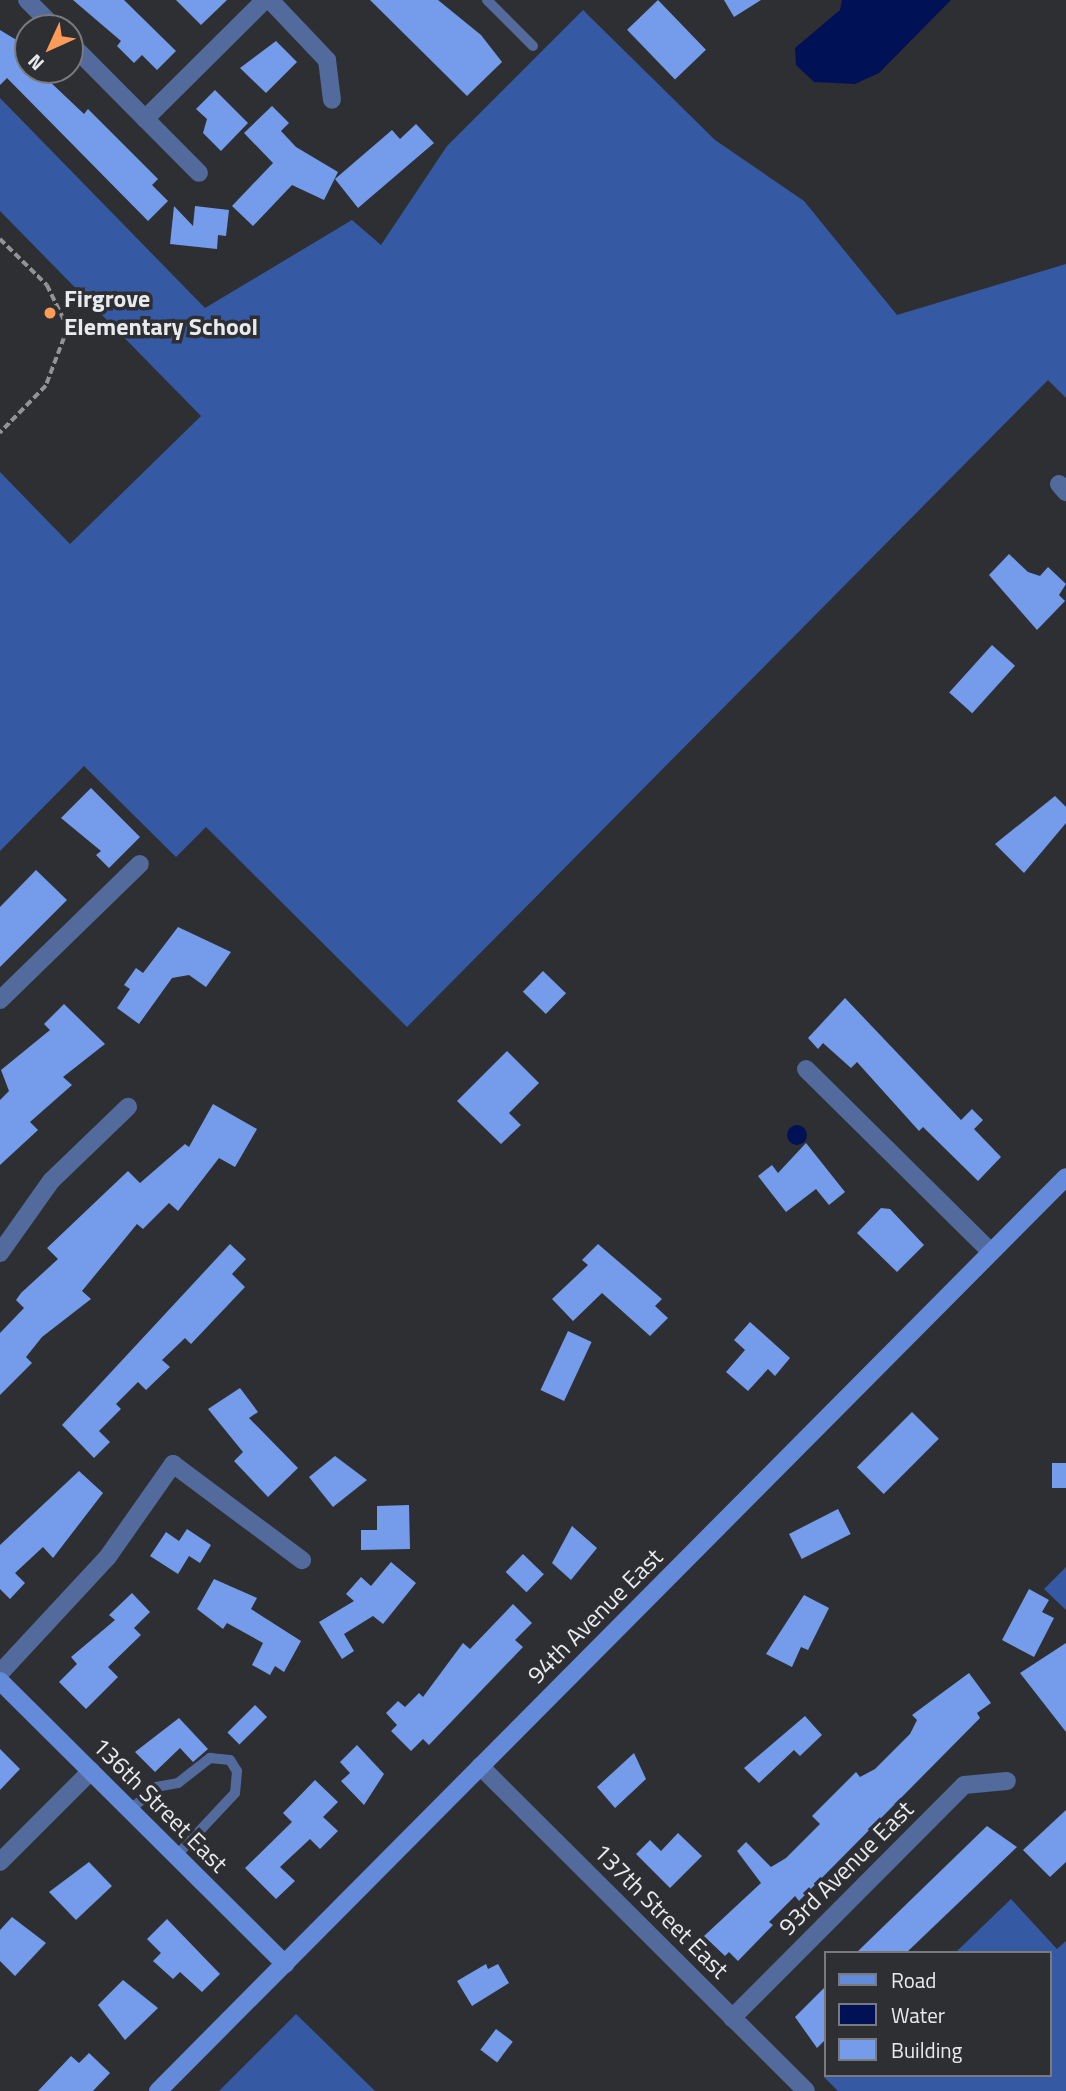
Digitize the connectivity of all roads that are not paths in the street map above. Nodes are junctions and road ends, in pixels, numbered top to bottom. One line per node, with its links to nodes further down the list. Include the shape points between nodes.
1 (27, 0): 4 (street)
2 (267, 0): 7 (street, via 327,60); 8 (street)
3 (487, 0): 5 (lane)
4 (41, 14)
5 (533, 46)
6 (84, 57): 8 (street)
7 (332, 100)
8 (145, 119): 9 (street)
9 (199, 173)
10 (140, 864): 11 (street)
11 (0, 1000)
12 (806, 1069): 15 (street)
13 (128, 1107): 16 (street, via 51,1181)
14 (1066, 1177): 15 (main road, 94th Avenue East)
15 (991, 1252): 20 (main road, 94th Avenue East)
16 (0, 1253)
17 (302, 1560): 18 (street, via 173,1464 107,1558)
18 (0, 1673)
19 (0, 1681): 21 (main road, 136th Street East)
20 (480, 1766): 26 (main road, 94th Avenue East); 27 (street, 137th Street East)
21 (91, 1771): 23 (main road, 136th Street East); 25 (street)
22 (1007, 1781): 27 (street, 93rd Avenue East, via 964,1785)
23 (130, 1810): 24 (main road, 136th Street East); 24 (lane, via 156,1787 178,1783 210,1758 230,1760 237,1772 235,1793)
24 (176, 1856): 26 (main road, 136th Street East)
25 (0, 1862)
26 (285, 1964): 28 (main road, 94th Avenue East)
27 (732, 2018): 29 (street, 137th Street East)
28 (158, 2091)
29 (806, 2091)

